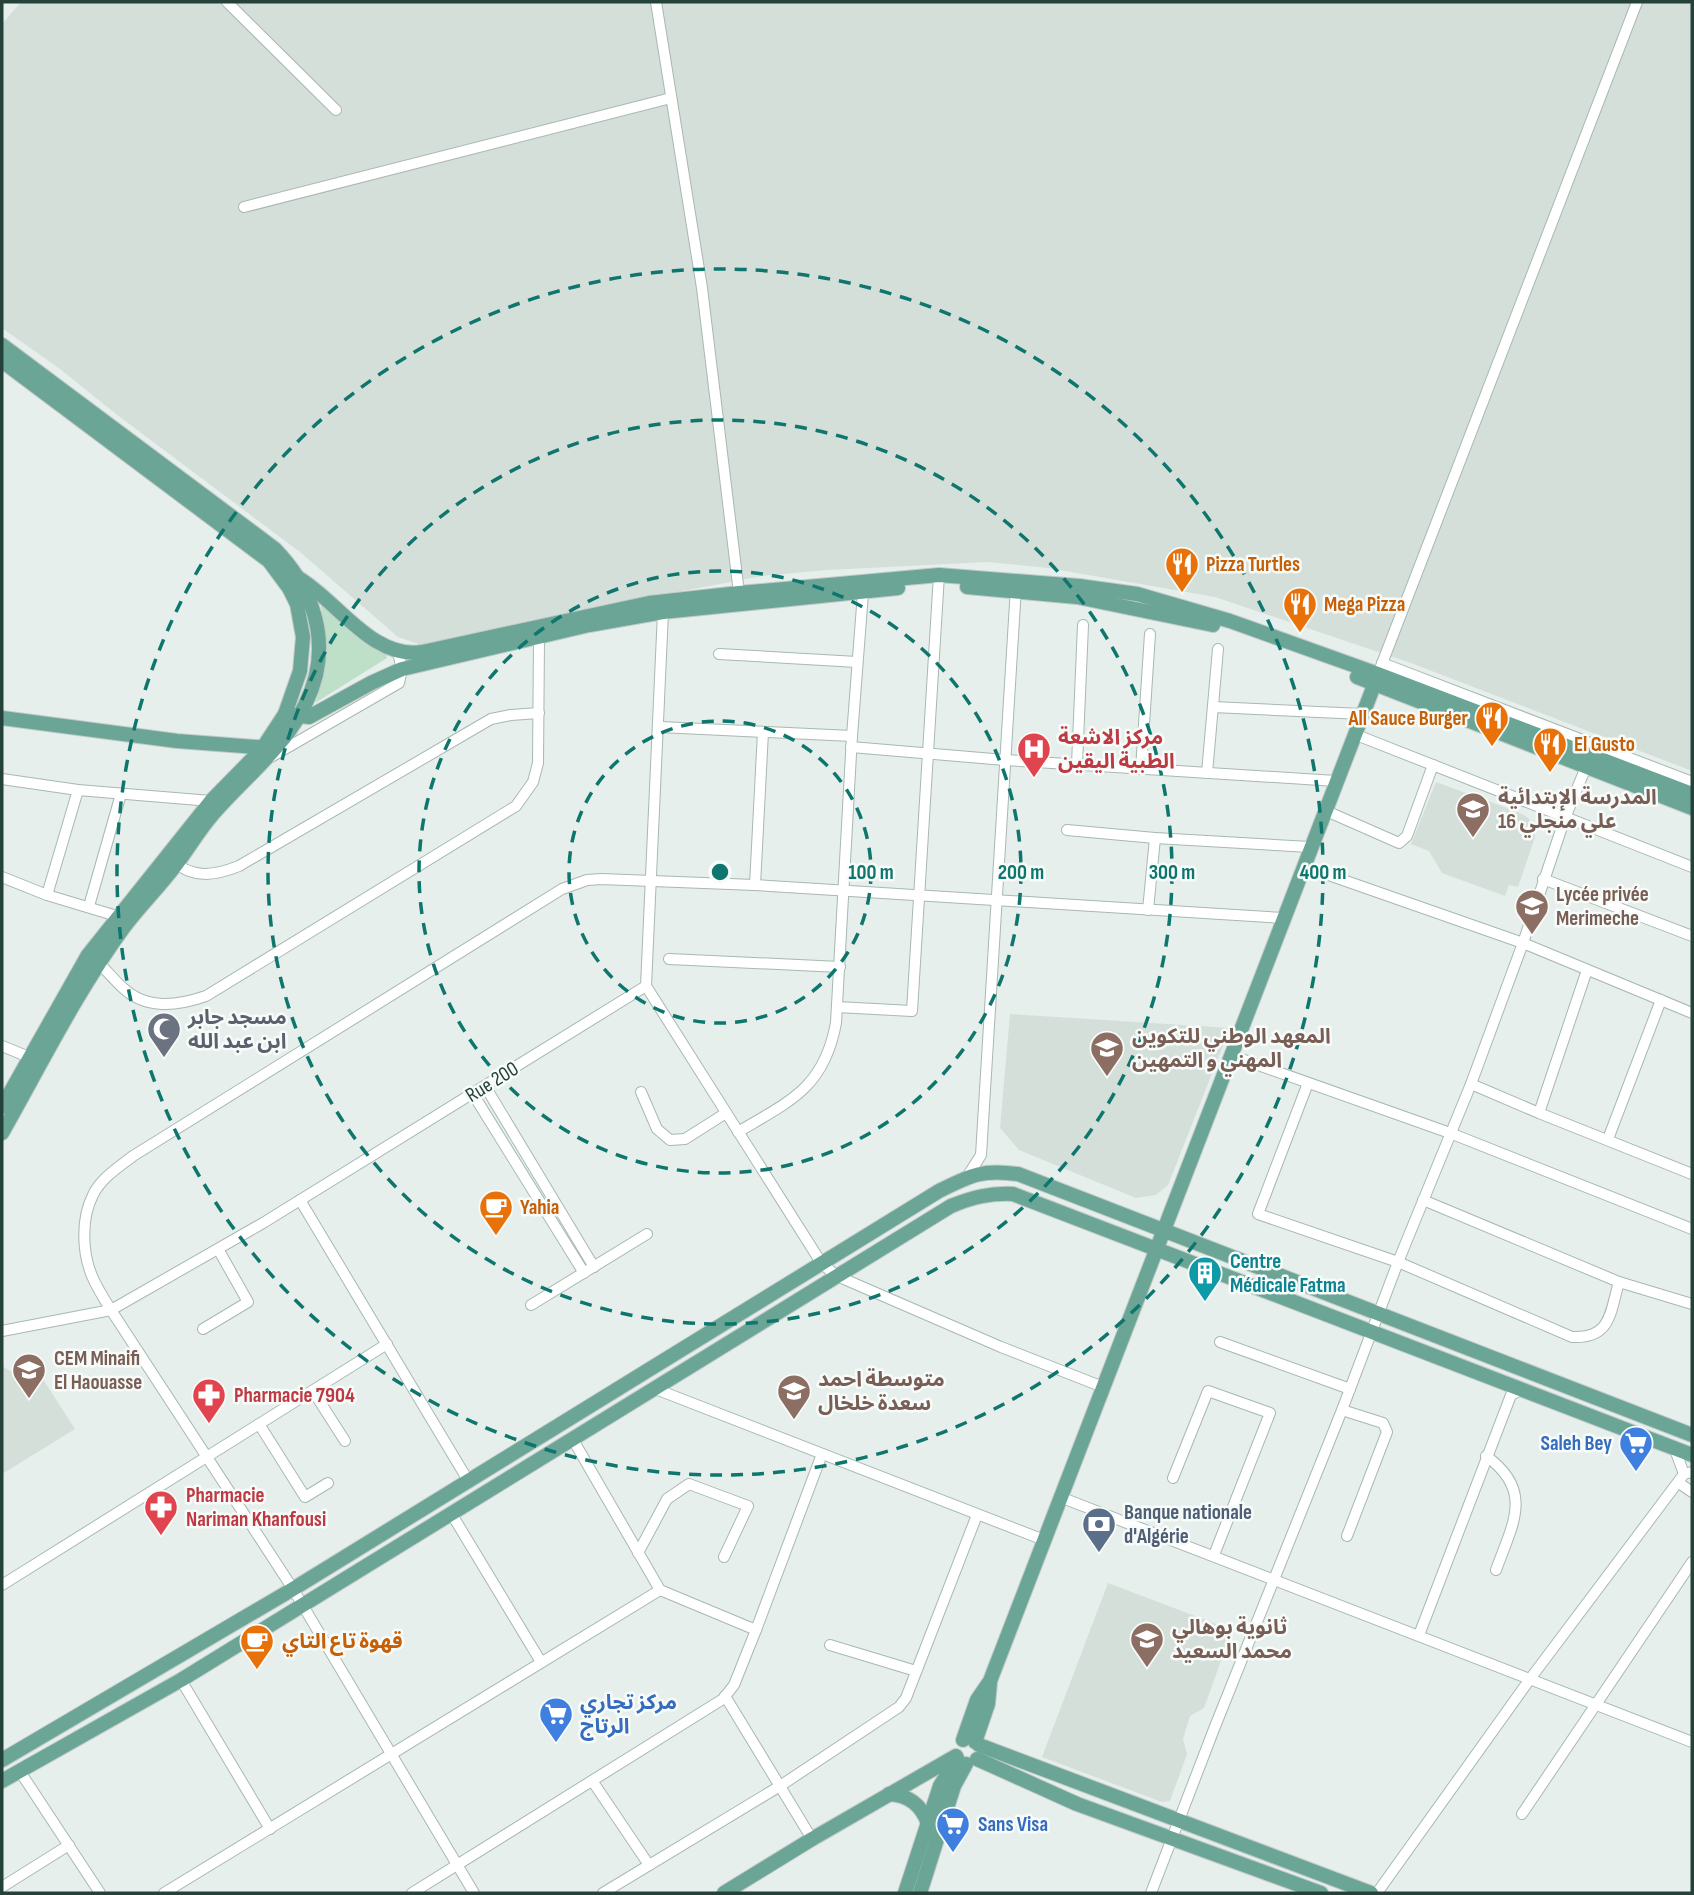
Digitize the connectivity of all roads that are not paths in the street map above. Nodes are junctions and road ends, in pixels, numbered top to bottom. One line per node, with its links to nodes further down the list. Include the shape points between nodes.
1 (228, 2): 5 (street)
2 (656, 2): 4 (street)
3 (1637, 2): 23 (street)
4 (671, 98): 6 (street); 12 (street, via 702,288)
5 (336, 110)
6 (244, 207)
7 (2, 345): 9 (main road, via 265,541)
8 (2, 361): 26 (main road, via 256,551 280,574 297,604 303,637 300,671)
9 (297, 577): 19 (main road, via 377,643); 28 (main road, via 312,604 318,644 316,672)
10 (939, 579): 11 (main road); 12 (main road); 13 (main road); 35 (street)
11 (1016, 586): 23 (main road, via 1137,594); 37 (street)
12 (739, 593): 19 (main road, via 649,603 422,652)
13 (863, 593): 14 (main road); 21 (street)
14 (663, 612): 17 (main road); 30 (street)
15 (1083, 625): 38 (street)
16 (1150, 634): 40 (street)
17 (539, 638): 22 (main road); 25 (street)
18 (1217, 649): 24 (street)
19 (398, 653): 22 (street)
20 (719, 654): 21 (street)
21 (857, 662): 33 (street)
22 (402, 669): 28 (main road, via 309,717); 34 (street, via 396,686)
23 (1378, 673): 27 (main road); 36 (main road)
24 (1213, 707): 27 (street); 41 (street)
25 (539, 713): 55 (street, via 491,719 239,866 205,876); 72 (street, via 538,763 533,782 516,806 206,996 183,1004 147,1002 123,989)
26 (285, 714): 28 (main road); 34 (main road)
27 (1362, 714): 32 (main road)
28 (301, 716): 34 (main road)
29 (2, 719): 34 (main road)
30 (660, 727): 31 (street); 60 (street)
31 (763, 732): 33 (street); 61 (street)
32 (1354, 734): 39 (street); 43 (main road)
33 (852, 742): 35 (street); 62 (street)
34 (268, 752): 48 (main road); 55 (main road)
35 (929, 753): 37 (street); 64 (street)
36 (1591, 755): 44 (street); 47 (main road); 49 (main road); 51 (street)
37 (1005, 760): 38 (street); 65 (street)
38 (1077, 764): 40 (street)
39 (1433, 765): 50 (street, via 1407,836 1399,843); 51 (street)
40 (1141, 769): 41 (street)
41 (1207, 773): 43 (street)
42 (2, 779): 45 (street)
43 (1336, 781): 50 (main road)
44 (1692, 782)
45 (78, 790): 46 (street); 63 (street)
46 (121, 794): 48 (street); 66 (street)
47 (1692, 794)
48 (211, 801): 55 (main road)
49 (1692, 808)
50 (1324, 810): 54 (main road)
51 (1565, 818): 57 (street); 59 (street)
52 (1067, 830): 53 (street)
53 (1155, 838): 54 (street); 67 (street)
54 (1310, 847): 56 (main road)
55 (172, 860): 68 (main road); 72 (main road, via 127,924)
56 (1303, 866): 69 (main road); 71 (street)
57 (1692, 867)
58 (2, 877): 63 (street)
59 (1543, 879): 70 (street); 71 (street)
60 (652, 881): 61 (street); 76 (street); 113 (street, via 587,880 562,889 116,1169 93,1194 84,1235 92,1276)
61 (755, 885): 62 (street)
62 (845, 892): 64 (street); 74 (street)
63 (47, 895): 66 (street)
64 (920, 896): 65 (street); 78 (street, via 912,1011)
65 (997, 900): 67 (street); 95 (street)
66 (89, 906): 68 (street)
67 (1148, 910): 69 (street)
68 (120, 917): 72 (main road)
69 (1283, 918): 81 (main road)
70 (1692, 936)
71 (1523, 943): 75 (street); 84 (street)
72 (93, 959): 82 (main road); 92 (main road)
73 (669, 959): 74 (street)
74 (840, 967): 78 (street)
75 (1587, 970): 77 (street); 90 (street)
76 (646, 986): 85 (street, Rue 200); 89 (street)
77 (1661, 1000): 79 (street); 94 (street)
78 (837, 1007): 91 (street, via 832,1044 817,1075 793,1098)
79 (1692, 1013)
80 (2, 1046): 82 (street)
81 (1230, 1055): 83 (street); 101 (main road)
82 (29, 1057): 88 (main road)
83 (1308, 1083): 93 (street); 106 (street, via 1258,1214)
84 (1471, 1084): 90 (street); 93 (street)
85 (485, 1086): 87 (street, Rue 200); 108 (street)
86 (641, 1092): 89 (street, via 657,1129 670,1140 685,1139)
87 (473, 1094): 99 (street, Rue 200); 108 (street)
88 (2, 1107)
89 (726, 1113): 91 (street)
90 (1539, 1114): 94 (street)
91 (738, 1132): 107 (street)
92 (2, 1133)
93 (1450, 1133): 100 (street); 102 (street)
94 (1608, 1139): 97 (street)
95 (981, 1155): 96 (street); 98 (street)
96 (1001, 1171): 98 (main road); 101 (main road)
97 (1692, 1174)
98 (967, 1177): 107 (main road)
99 (300, 1200): 104 (street, Rue 200); 119 (street)
100 (1423, 1200): 106 (street); 110 (street)
101 (1163, 1229): 105 (main road); 114 (main road)
102 (1692, 1229)
103 (647, 1234): 108 (street)
104 (218, 1249): 113 (street, Rue 200); 115 (street, via 248,1301)
105 (1156, 1249): 109 (main road, via 1013,1194 993,1193 951,1206); 117 (main road); 120 (main road)
106 (1398, 1262): 110 (street, via 1572,1337 1587,1338 1608,1323); 114 (street)
107 (822, 1264): 109 (street); 137 (main road)
108 (589, 1270): 112 (street)
109 (837, 1276): 120 (street); 121 (main road)
110 (1619, 1282): 111 (street)
111 (1692, 1304)
112 (531, 1306)
113 (111, 1310): 116 (street, Rue 200); 134 (street)
114 (1379, 1314): 117 (street); 127 (main road)
115 (203, 1329)
116 (2, 1331)
117 (1371, 1331): 122 (street); 124 (main road, via 1503,1382)
118 (1220, 1342): 122 (street)
119 (387, 1344): 123 (street); 137 (street)
120 (1102, 1387): 140 (main road)
121 (653, 1388): 128 (main road); 131 (street)
122 (1350, 1389): 125 (street)
123 (313, 1391): 126 (street); 129 (street)
124 (1516, 1392): 130 (main road); 133 (street)
125 (1342, 1410): 143 (street, via 1383,1423 1387,1432); 150 (street)
126 (259, 1424): 134 (street); 138 (street, via 305,1497)
127 (1692, 1435)
128 (572, 1438): 141 (main road); 145 (street)
129 (345, 1441)
130 (1675, 1447): 132 (main road); 135 (street)
131 (822, 1454): 142 (street); 155 (street)
132 (1692, 1455)
133 (1486, 1456): 149 (street, via 1499,1465 1516,1496 1517,1509); 156 (street)
134 (206, 1457): 151 (street); 152 (street)
135 (1685, 1476): 139 (street); 160 (street)
136 (1173, 1478): 146 (street, via 1208,1391 1270,1413)
137 (469, 1482): 152 (main road)
138 (328, 1483)
139 (1692, 1492)
140 (1060, 1497): 144 (main road); 146 (street)
141 (451, 1513): 154 (main road); 158 (street)
142 (977, 1515): 144 (street); 159 (street)
143 (1347, 1536)
144 (1044, 1540): 165 (main road, via 990,1681 977,1700)
145 (638, 1553): 147 (street, via 667,1499 689,1484 748,1507); 153 (street)
146 (1214, 1555): 150 (street)
147 (724, 1556)
148 (1692, 1562): 163 (street)
149 (1496, 1570)
150 (1274, 1578): 156 (street); 174 (street)
151 (2, 1585)
152 (293, 1589): 154 (street); 167 (main road)
153 (660, 1590): 155 (street); 158 (street)
154 (301, 1605): 161 (main road); 166 (street)
155 (756, 1630): 162 (street)
156 (1419, 1635): 160 (street)
157 (830, 1645): 159 (street)
158 (541, 1662): 166 (street)
159 (916, 1671): 171 (street, via 899,1707)
160 (1531, 1679): 163 (street); 194 (street)
161 (181, 1680): 168 (main road); 176 (street)
162 (725, 1696): 170 (street); 171 (street)
163 (1594, 1705): 164 (street); 173 (street)
164 (1692, 1742)
165 (967, 1752): 172 (main road); 174 (main road); 175 (main road, via 942,1781); 178 (main road, via 1077,1804); 190 (main road)
166 (389, 1754): 176 (street); 181 (street)
167 (2, 1760)
168 (19, 1770): 169 (main road); 179 (street)
169 (2, 1781)
170 (593, 1782): 180 (street); 181 (street)
171 (780, 1786): 177 (street); 180 (street)
172 (889, 1794): 175 (main road, via 917,1804); 177 (main road)
173 (1522, 1814)
174 (1179, 1821): 178 (street); 193 (main road)
175 (928, 1823): 189 (main road)
176 (270, 1829): 184 (street)
177 (812, 1839): 188 (main road)
178 (1172, 1840): 191 (street); 192 (main road)
179 (69, 1845): 182 (street); 183 (street)
180 (649, 1865): 187 (street)
181 (457, 1866): 185 (street); 186 (street)
182 (2, 1887)
183 (100, 1893)
184 (164, 1893)
185 (412, 1893)
186 (474, 1893)
187 (603, 1893)
188 (724, 1893)
189 (905, 1893)
190 (920, 1893)
191 (1151, 1893)
192 (1321, 1893)
193 (1371, 1893)
194 (1377, 1893)

